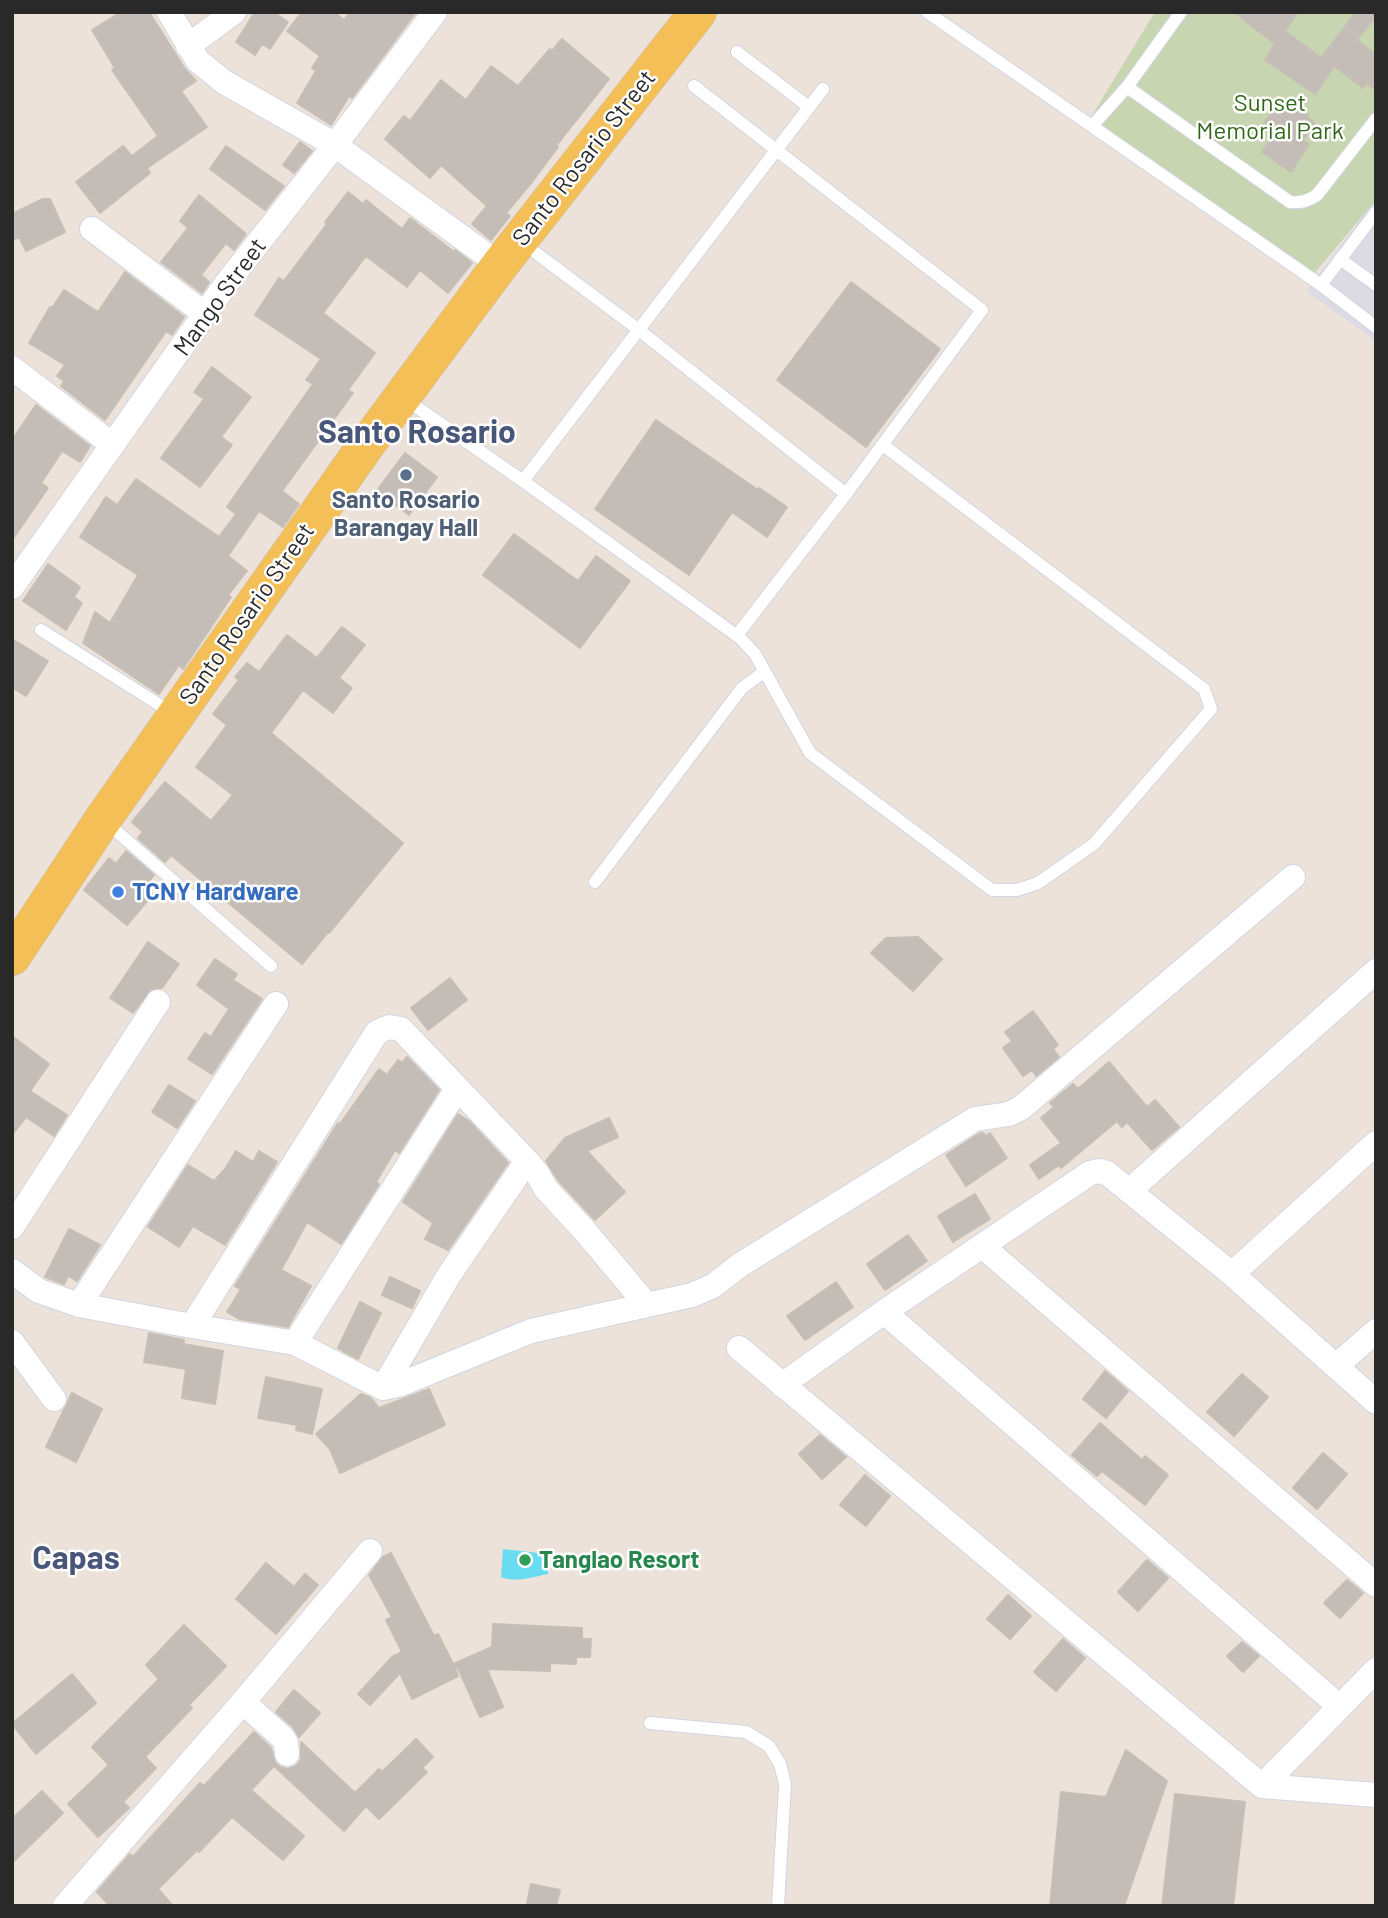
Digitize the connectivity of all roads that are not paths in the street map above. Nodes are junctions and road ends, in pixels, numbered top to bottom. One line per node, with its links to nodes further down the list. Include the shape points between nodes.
1 (169, 12): 7 (street)
2 (234, 12): 7 (street)
3 (435, 12): 15 (street, Mango Street)
4 (698, 12): 19 (main road, Santo Rosario Street)
5 (927, 12): 14 (lane)
6 (1181, 12): 10 (lane)
7 (188, 46): 15 (street, via 198,61 224,82)
8 (737, 52): 12 (lane)
9 (694, 86): 16 (lane)
10 (1127, 87): 13 (lane, via 1290,202 1308,201 1317,195); 14 (lane)
11 (823, 89): 12 (lane)
12 (810, 107): 16 (lane)
13 (1376, 119)
14 (1092, 127): 21 (lane)
15 (335, 145): 19 (street); 23 (street, Mango Street)
16 (777, 150): 25 (lane); 28 (lane, via 982,310)
17 (1376, 212): 20 (lane)
18 (92, 229): 23 (street)
19 (510, 253): 25 (lane); 27 (main road, Santo Rosario Street)
20 (1340, 259): 21 (lane); 22 (lane)
21 (1321, 285): 24 (lane)
22 (1376, 285)
23 (205, 314): 29 (street, Mango Street)
24 (1376, 327)
25 (639, 330): 30 (lane); 31 (lane)
26 (12, 368): 29 (street)
27 (402, 397): 30 (lane); 36 (main road, Santo Rosario Street)
28 (883, 444): 31 (lane); 35 (lane, via 1204,689 1211,709 1094,844 1038,883 1017,890 992,890 810,753)
29 (113, 445): 32 (street, Mango Street)
30 (523, 481): 34 (lane)
31 (846, 494): 34 (lane)
32 (12, 587)
33 (41, 631): 36 (lane)
34 (737, 635): 35 (lane)
35 (764, 672): 39 (lane, via 742,688)
36 (176, 715): 37 (main road, Santo Rosario Street)
37 (103, 819): 40 (main road, Santo Rosario Street); 41 (lane)
38 (1293, 877): 54 (street, via 1021,1108 975,1119 713,1286)
39 (595, 882)
40 (12, 957)
41 (271, 966)
42 (1376, 971): 48 (street)
43 (158, 1002): 49 (street)
44 (276, 1004): 53 (street)
45 (457, 1089): 47 (street); 56 (street, via 401,1029 377,1032); 59 (street)
46 (1376, 1143): 52 (street)
47 (527, 1161): 54 (street); 63 (street, via 449,1275)
48 (1129, 1191): 50 (street, via 1107,1172 1090,1173); 52 (street)
49 (12, 1227)
50 (982, 1246): 55 (street); 67 (street)
51 (12, 1271): 53 (street, via 39,1291)
52 (1232, 1274): 61 (street)
53 (79, 1305): 56 (street)
54 (647, 1305): 63 (street, via 531,1331)
55 (884, 1312): 62 (street); 70 (street)
56 (192, 1326): 59 (street)
57 (1376, 1331): 61 (street)
58 (12, 1342): 64 (street)
59 (295, 1343): 63 (street)
60 (739, 1348): 62 (street)
61 (1336, 1366): 65 (street)
62 (782, 1385): 73 (street)
63 (383, 1388)
64 (54, 1399)
65 (1376, 1402)
66 (370, 1551): 69 (street)
67 (1376, 1585)
68 (1376, 1670): 70 (street)
69 (243, 1702): 72 (street, via 283,1738); 75 (street)
70 (1340, 1707): 73 (street)
71 (650, 1723): 76 (lane, via 746,1732 769,1746 785,1784)
72 (287, 1754)
73 (1262, 1786): 74 (street)
74 (1376, 1795)
75 (65, 1906)
76 (778, 1906)

